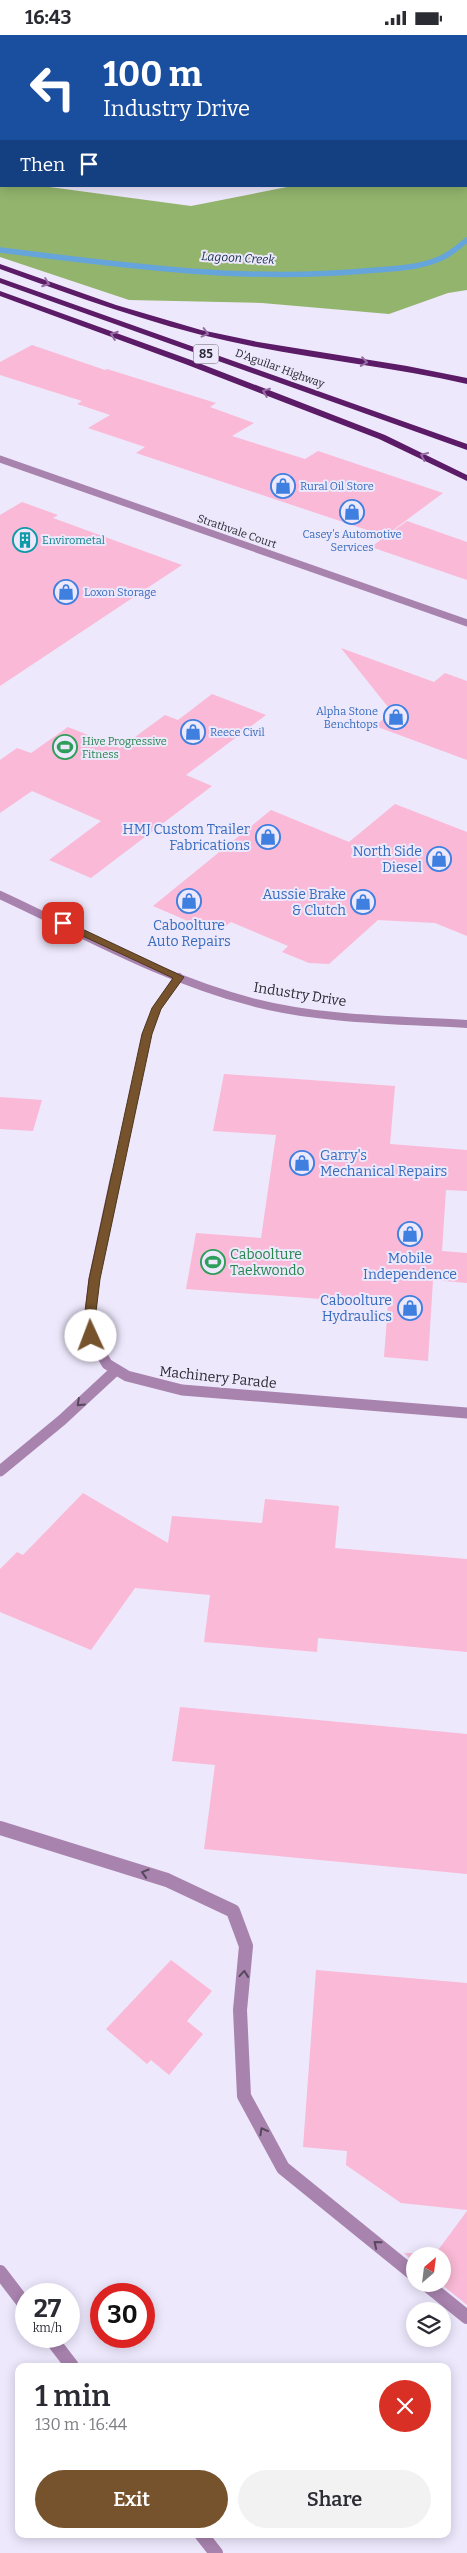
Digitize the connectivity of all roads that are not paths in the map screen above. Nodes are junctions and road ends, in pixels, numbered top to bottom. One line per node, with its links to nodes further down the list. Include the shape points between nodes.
1 (0, 266): 4 (highway, one-way to 4, via 116,308 235,340)
2 (0, 280): 5 (highway, D'Aguilar Highway / 85)
3 (0, 293): 7 (highway, one-way to 3, via 382,437)
4 (467, 381)
5 (467, 447)
6 (0, 459): 8 (street, Strathvale Court)
7 (467, 478)
8 (467, 623)
9 (0, 895): 10 (street, Industry Drive)
10 (179, 977): 11 (street, Industry Drive, via 251,1002 288,1009); 12 (street, Machinery Parade, via 157,1008 147,1034 94,1279 89,1320 91,1336 107,1364)
11 (467, 1024)
12 (116, 1370): 13 (street, Machinery Parade, via 151,1384 182,1389); 14 (street, one-way to 14)
13 (467, 1413)
14 (0, 1471)
15 (0, 1828): 16 (street, one-way to 15, via 283,2168 244,2096 240,2010 246,1946 234,1911 167,1880)
16 (406, 2268)
17 (0, 2272): 18 (street)
18 (15, 2292)
19 (437, 2293): 20 (street)
20 (467, 2317)
21 (58, 2348): 22 (street)
22 (70, 2363)
23 (203, 2538): 24 (street)
24 (216, 2553)

